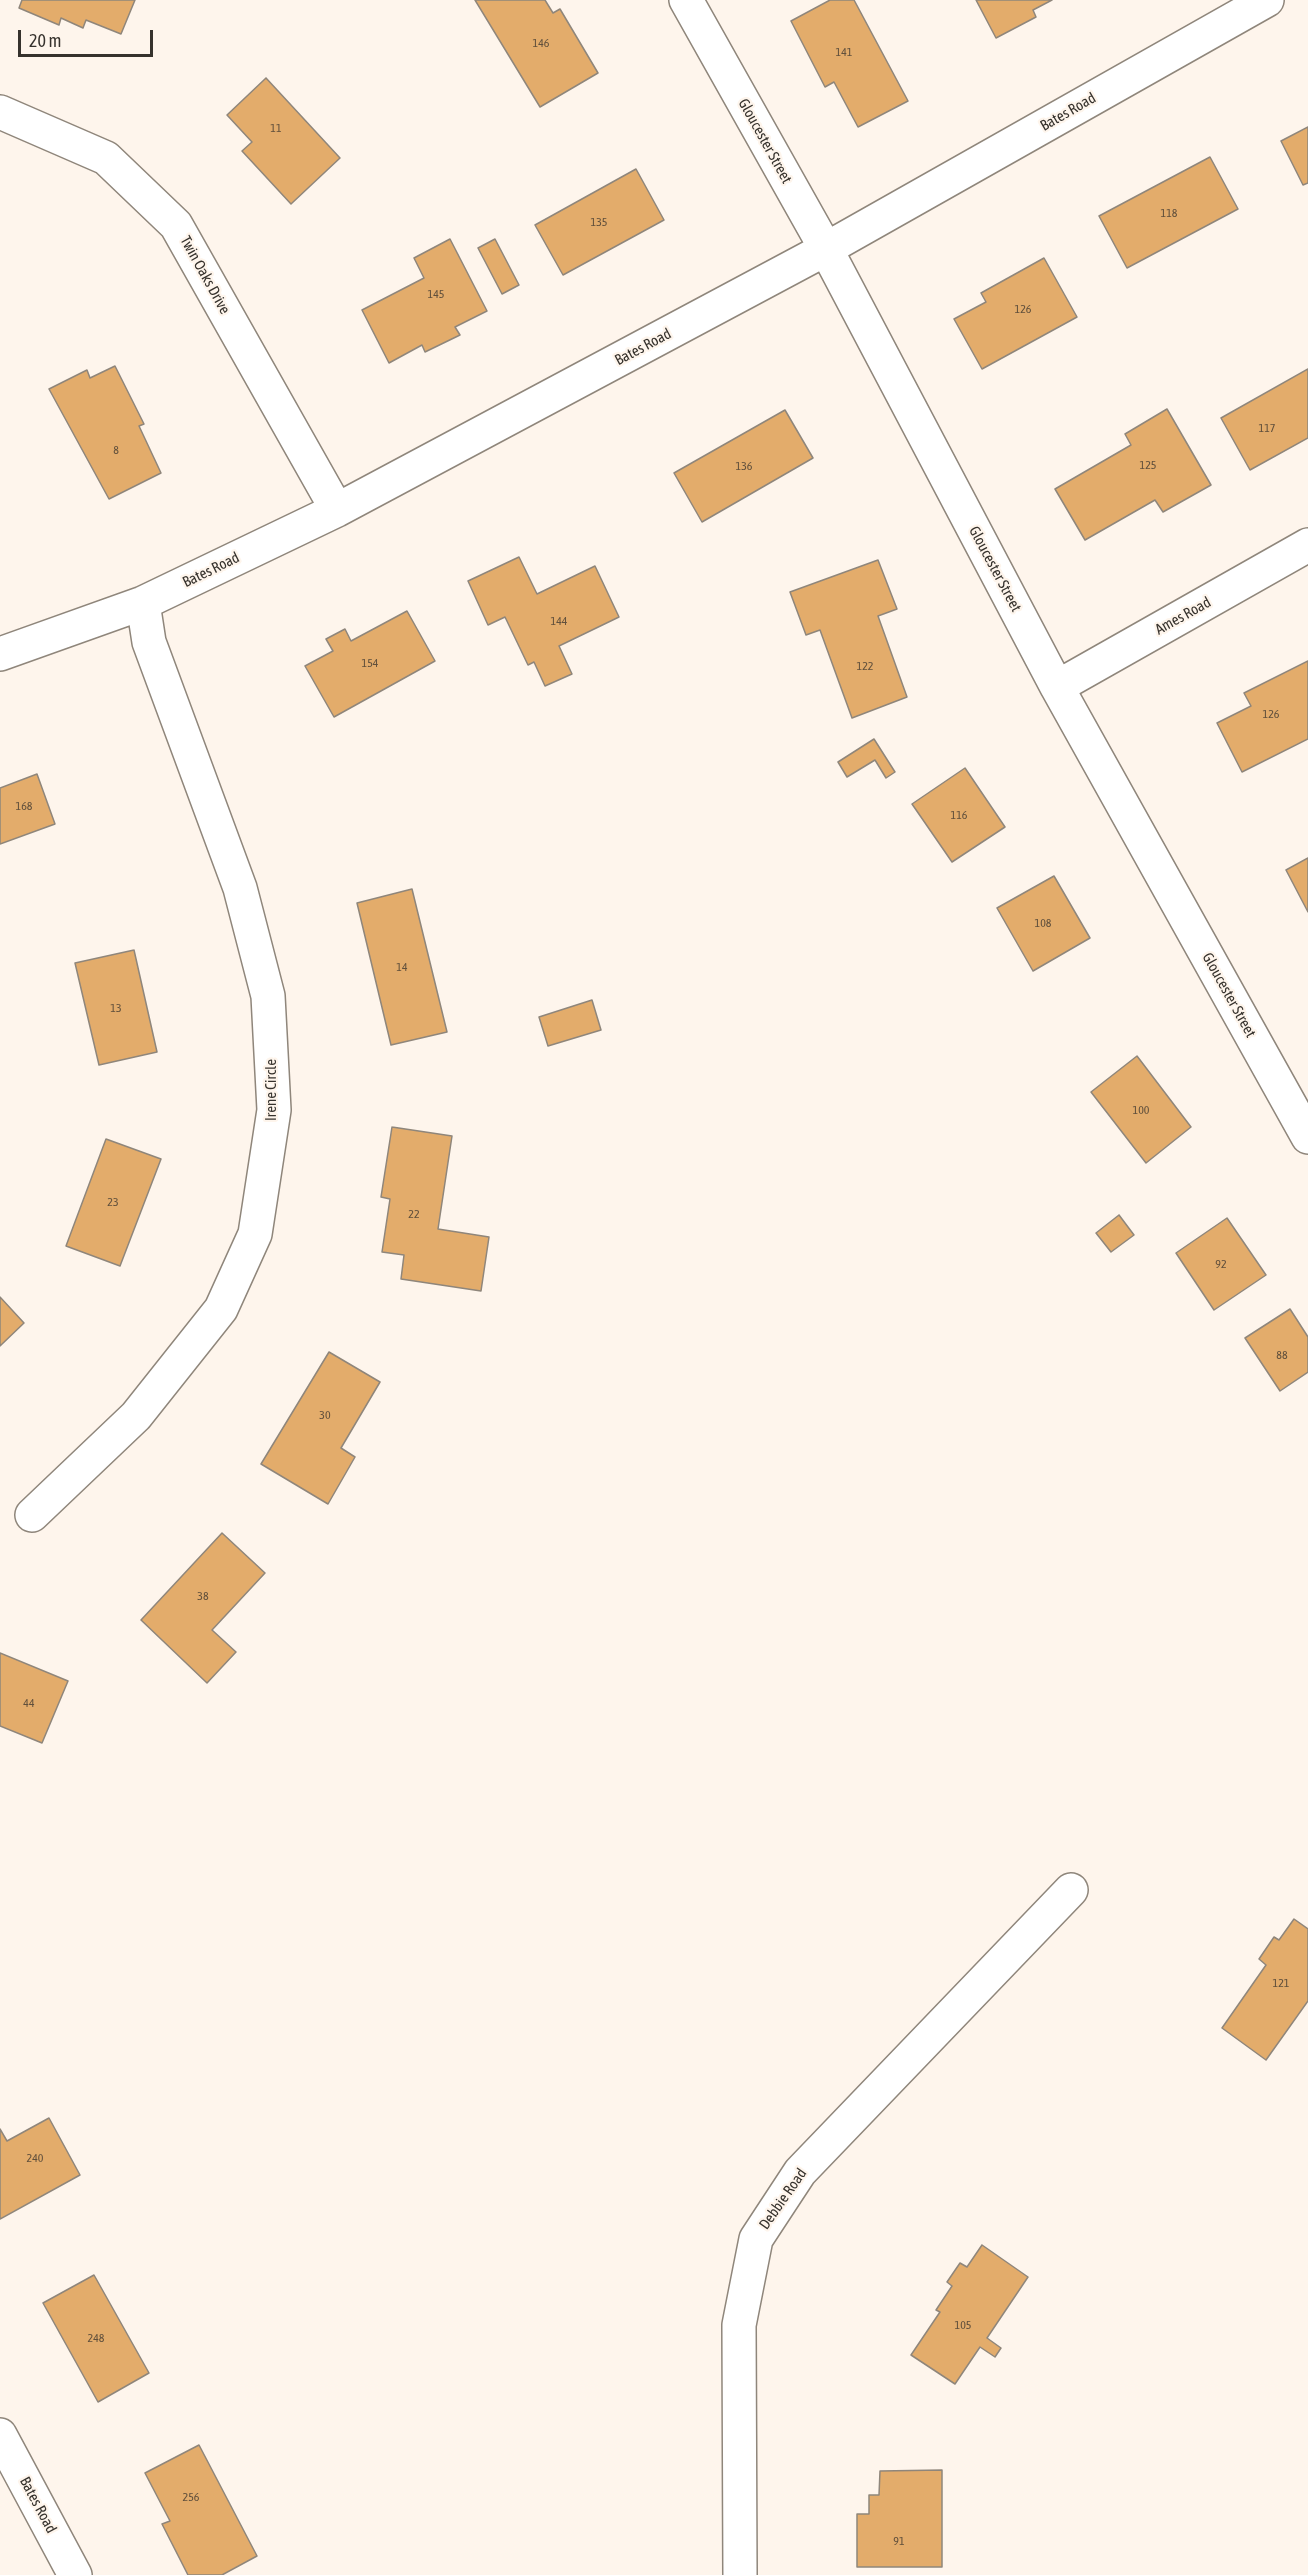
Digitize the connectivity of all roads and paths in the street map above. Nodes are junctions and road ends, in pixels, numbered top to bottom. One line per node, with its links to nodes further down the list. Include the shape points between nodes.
1 (686, 0): 4 (street, Gloucester Street)
2 (1267, 0): 4 (street, Bates Road)
3 (0, 112): 5 (street, Twin Oaks Drive, via 106,158 176,225)
4 (826, 249): 5 (street, Bates Road); 9 (street, Gloucester Street)
5 (337, 510): 7 (street, Bates Road)
6 (1308, 545): 9 (street, Ames Road)
7 (143, 603): 8 (street, Bates Road); 11 (street, Irene Circle, via 149,642 243,899 268,996 274,1110 255,1234 221,1309 136,1416)
8 (0, 654)
9 (1057, 687): 10 (street, Gloucester Street)
10 (1308, 1137)
11 (32, 1515)
12 (1071, 1890): 15 (street, Debbie Road, via 800,2172 756,2239 740,2325)
13 (0, 2435): 14 (street, Bates Road)
14 (75, 2575)
15 (740, 2575)

